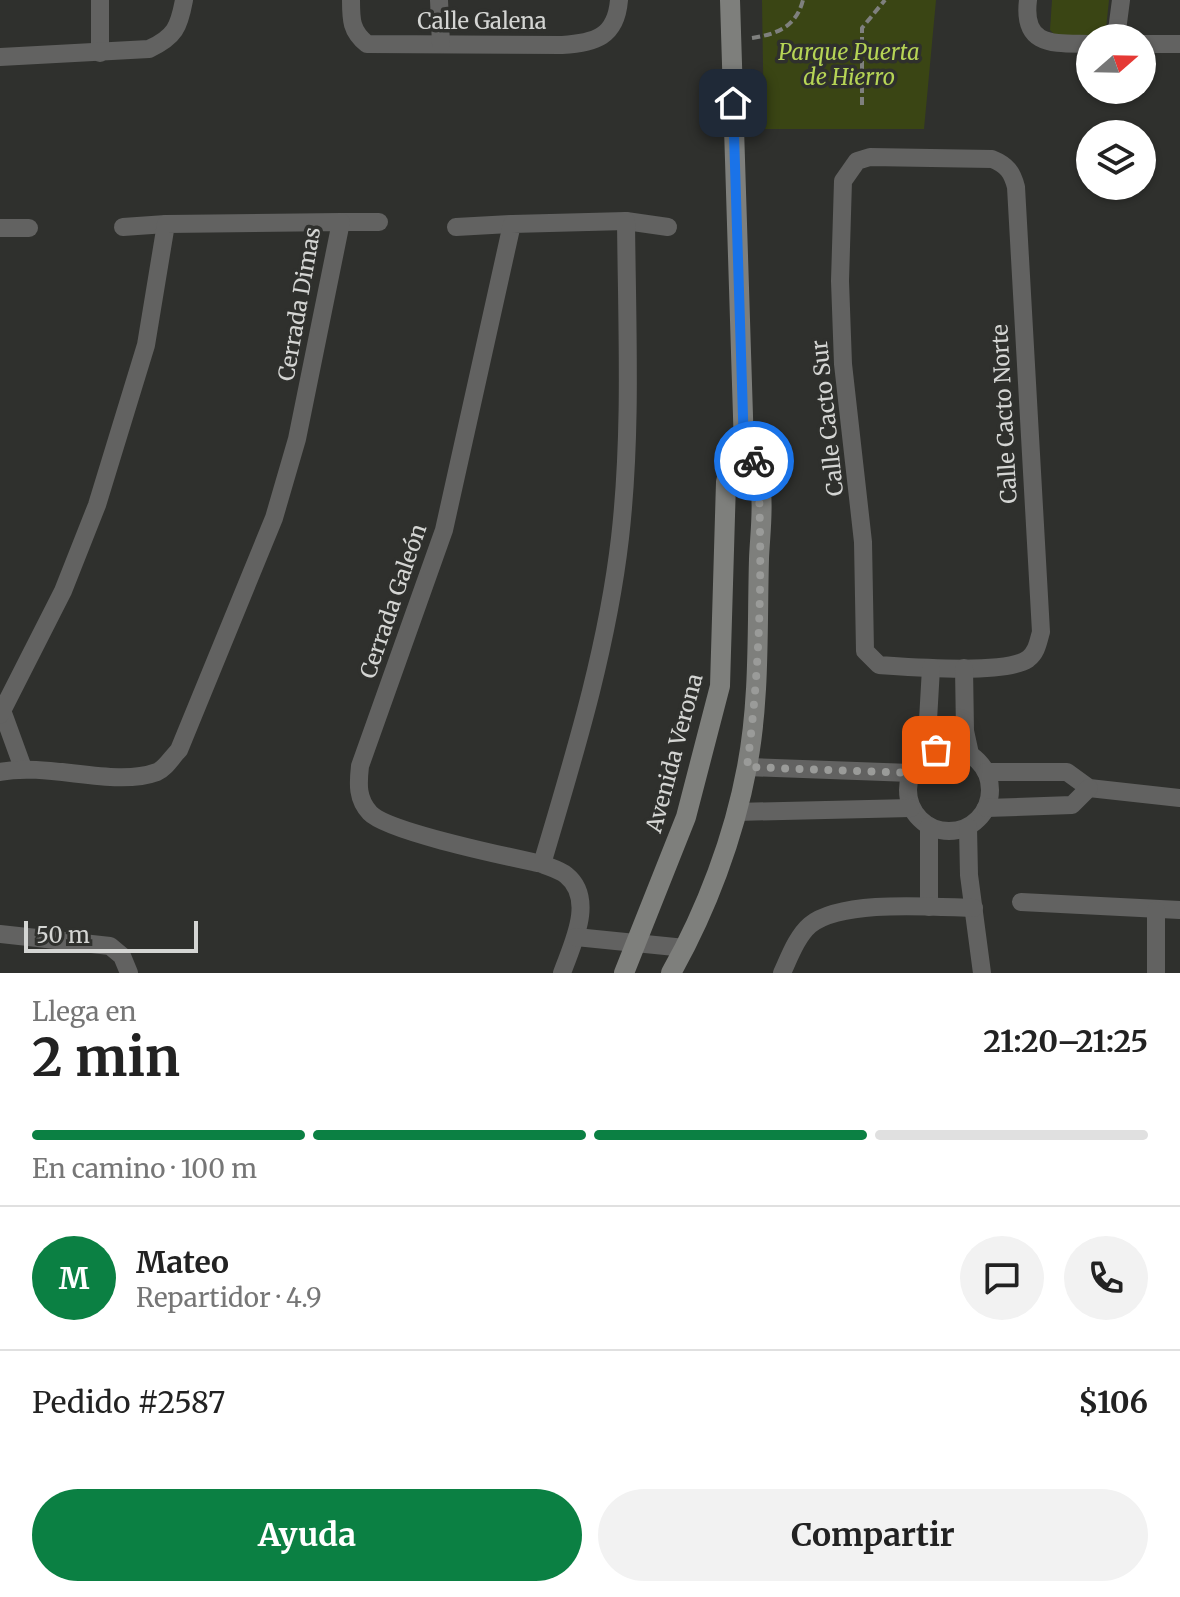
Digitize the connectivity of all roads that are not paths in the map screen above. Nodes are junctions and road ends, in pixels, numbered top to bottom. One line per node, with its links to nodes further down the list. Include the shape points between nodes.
1 (100, 0): 14 (street)
2 (184, 0): 14 (street, via 169,40 149,49)
3 (351, 0): 10 (street, Calle Galena, via 356,35 367,44)
4 (439, 0): 10 (street)
5 (619, 0): 10 (street, Calle Galena, via 618,16 606,36 589,44)
6 (730, 0): 27 (street)
7 (1028, 0): 11 (street, via 1026,12 1037,37 1047,43)
8 (1121, 0): 9 (street)
9 (1118, 24)
10 (441, 44)
11 (1076, 44)
12 (1156, 44): 13 (street)
13 (1180, 44)
14 (100, 53): 15 (street)
15 (0, 57)
16 (848, 170): 28 (street, Calle Cacto Sur, via 841,197 843,364 863,542 862,641 879,665); 29 (street, Calle Cacto Norte, via 870,157 992,159 1012,174 1016,187 1041,632 1027,660)
17 (626, 221): 21 (street); 24 (street); 45 (street, via 628,431 620,537 589,707)
18 (341, 222): 19 (street); 20 (street, Cerrada Dimas); 34 (street, Cerrada Dimas, via 297,439 274,518 179,750 160,771 134,777)
19 (379, 222)
20 (166, 224): 22 (street, Cerrada Dimas); 30 (street, via 146,345 97,505 63,591)
21 (512, 224): 23 (street); 45 (street, Cerrada Galeón, via 444,530 358,784 361,801 382,822)
22 (123, 227)
23 (456, 227)
24 (668, 227)
25 (0, 228): 26 (street)
26 (29, 228)
27 (744, 448): 33 (street, via 758,470 760,505 755,706); 53 (street, Avenida Verona, via 734,451 726,482 720,686 686,817)
28 (931, 668): 29 (street); 32 (street)
29 (964, 668): 31 (street)
30 (2, 714): 34 (street)
31 (970, 754): 32 (street, via 948,748); 36 (street)
32 (926, 755): 37 (street)
33 (747, 767): 37 (street); 42 (street)
34 (23, 768): 35 (street, Cerrada Dimas)
35 (0, 772)
36 (986, 772): 38 (street, via 1067,772); 41 (street)
37 (911, 773): 40 (street)
38 (1089, 788): 39 (street); 41 (street, via 1072,805)
39 (1180, 798)
40 (911, 808): 42 (street); 43 (street)
41 (986, 808): 44 (street)
42 (736, 812): 54 (street)
43 (929, 826): 44 (street, via 941,831); 47 (street)
44 (968, 827): 48 (street)
45 (542, 864): 52 (street, Cerrada Galeón, via 566,875 576,888 581,907)
46 (1021, 902): 49 (street)
47 (929, 907): 48 (street); 59 (street, via 822,916 807,928)
48 (974, 908): 60 (street)
49 (1156, 910): 50 (street); 61 (street)
50 (1180, 910)
51 (0, 934): 55 (street, via 110,946 122,956)
52 (576, 937): 53 (street); 56 (street)
53 (638, 943): 54 (street); 57 (street, Avenida Verona)
54 (685, 948): 58 (street)
55 (129, 973)
56 (562, 973)
57 (624, 973)
58 (671, 973)
59 (782, 973)
60 (982, 973)
61 (1156, 973)

